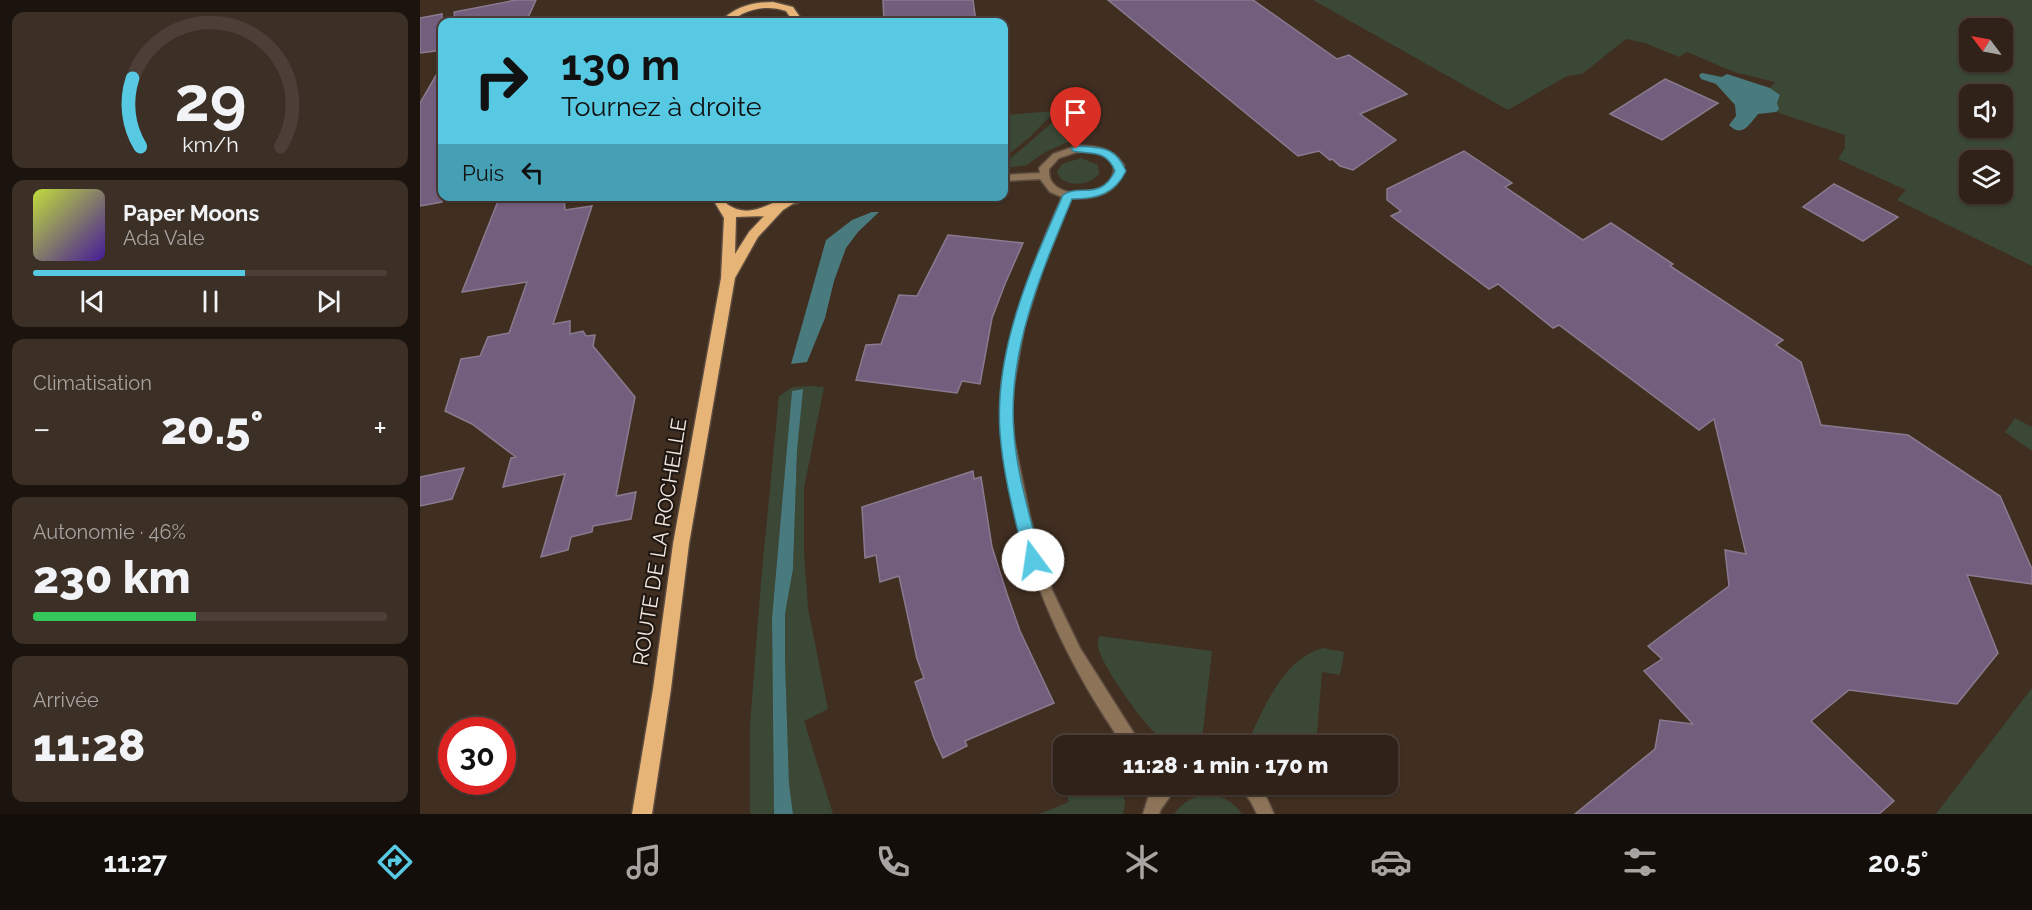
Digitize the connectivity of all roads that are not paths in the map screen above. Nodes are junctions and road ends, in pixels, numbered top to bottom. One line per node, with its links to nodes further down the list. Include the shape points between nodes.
1 (751, 0): 3 (main road)
2 (780, 3): 3 (main road); 5 (main road, via 794,13)
3 (741, 11): 4 (main road)
4 (731, 18)
5 (793, 18)
6 (1042, 176): 7 (street); 8 (street, via 1050,188); 8 (street, via 1048,162 1076,149 1096,150 1116,159 1119,177 1108,188 1094,194)
7 (1008, 178)
8 (1068, 195): 14 (street, via 1033,278 1018,328 1007,393 1008,443 1033,560 1044,590 1076,659)
9 (718, 201): 12 (main road)
10 (793, 201): 11 (main road, ROUTE DE LA ROCHELLE)
11 (778, 208): 12 (main road, ROUTE DE LA ROCHELLE, via 751,214); 13 (main road, ROUTE DE LA ROCHELLE, via 753,235)
12 (727, 210): 13 (main road, ROUTE DE LA ROCHELLE)
13 (728, 278): 17 (main road, ROUTE DE LA ROCHELLE, via 681,544)
14 (1127, 735)
15 (1160, 795): 18 (street)
16 (1256, 795): 19 (street)
17 (642, 814)
18 (1151, 814)
19 (1266, 814)

